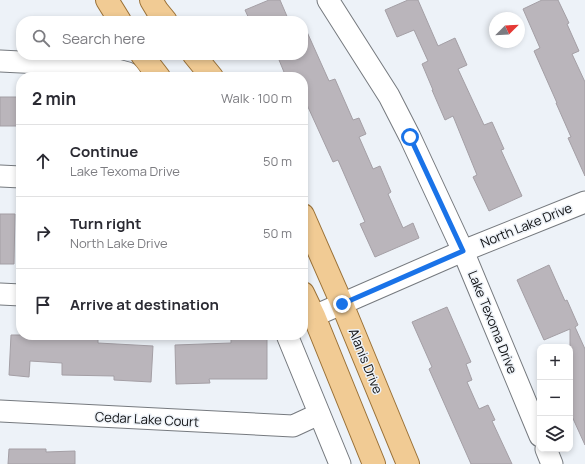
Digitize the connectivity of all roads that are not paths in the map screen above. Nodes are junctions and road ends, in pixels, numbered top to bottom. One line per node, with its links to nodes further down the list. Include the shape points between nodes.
1 (107, 0): 4 (main road)
2 (151, 0): 5 (main road)
3 (328, 0): 16 (street, Lake Texoma Drive, via 389,96)
4 (117, 16)
5 (162, 16)
6 (146, 60): 10 (main road)
7 (198, 60): 11 (main road)
8 (0, 61): 9 (street, via 102,66)
9 (124, 72)
10 (155, 72)
11 (208, 72)
12 (0, 176): 13 (street)
13 (16, 177)
14 (585, 202): 16 (street, North Lake Drive)
15 (308, 226): 20 (main road, Alanis Drive)
16 (463, 251): 20 (street, North Lake Drive); 25 (street, Lake Texoma Drive)
17 (0, 294): 18 (street)
18 (16, 295)
19 (308, 303): 21 (main road)
20 (342, 304): 21 (street, North Lake Drive); 29 (main road, Alanis Drive)
21 (314, 316): 28 (main road)
22 (289, 340): 24 (street)
23 (0, 412): 24 (street, Cedar Lake Court, via 293,426)
24 (319, 414): 27 (street)
25 (537, 429)
26 (547, 452): 30 (street)
27 (340, 464)
28 (374, 464)
29 (408, 464)
30 (552, 464)

